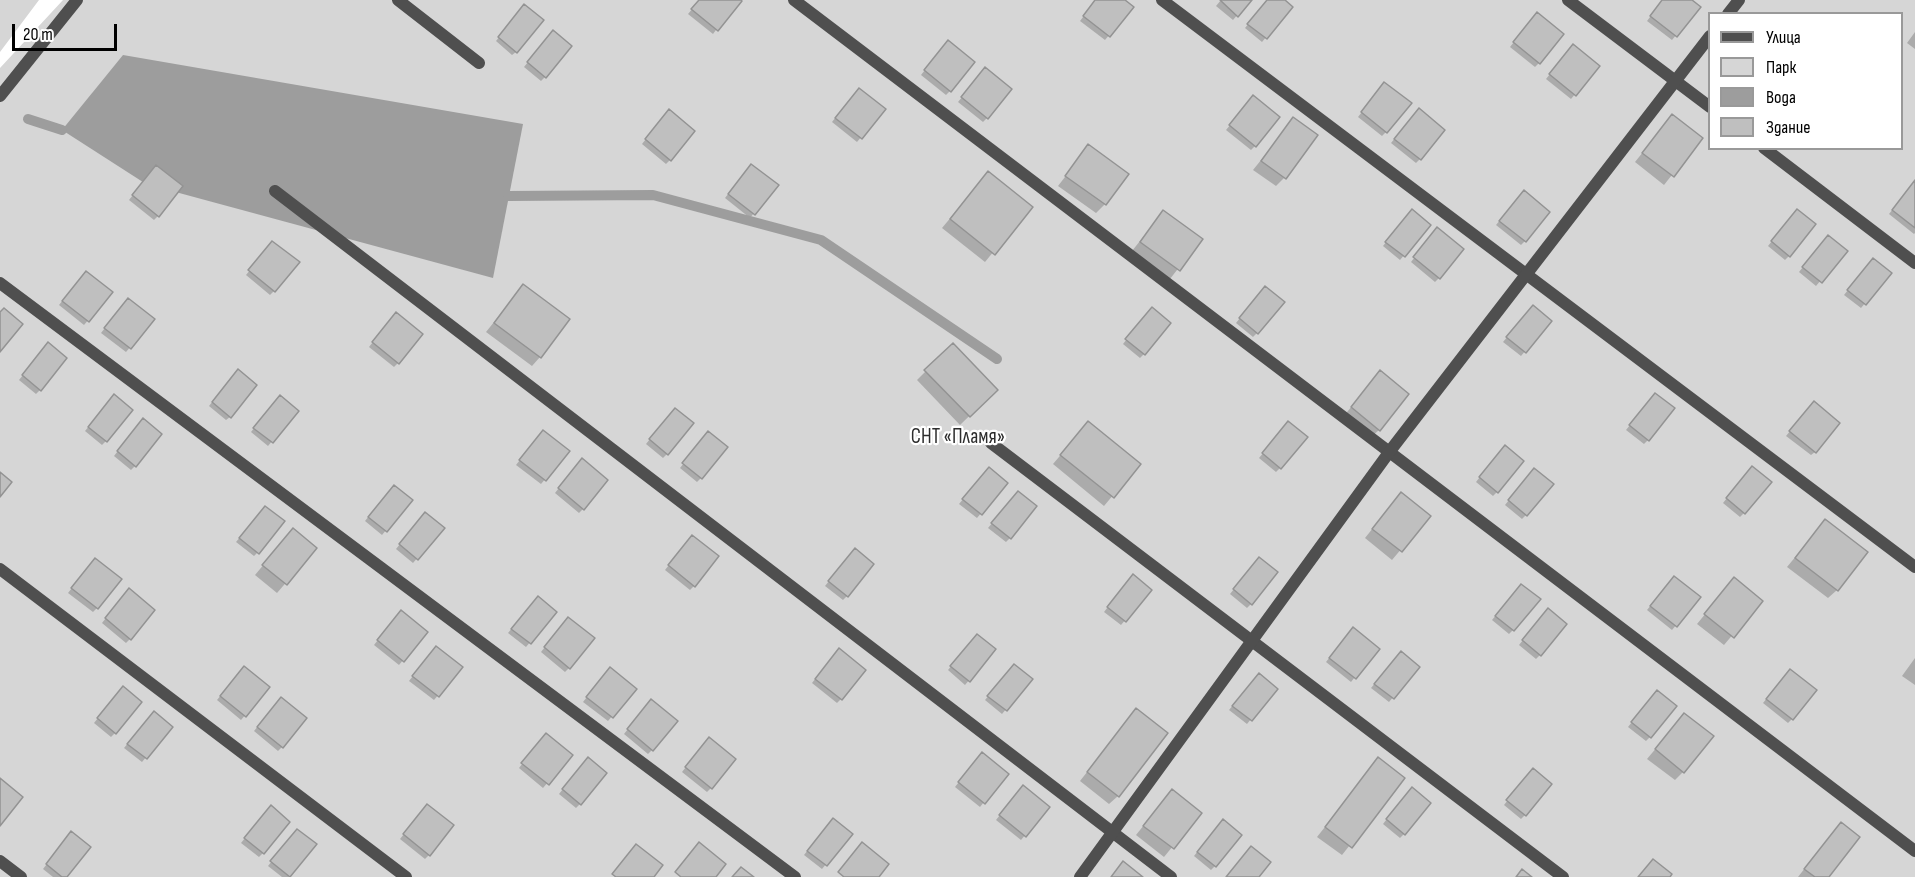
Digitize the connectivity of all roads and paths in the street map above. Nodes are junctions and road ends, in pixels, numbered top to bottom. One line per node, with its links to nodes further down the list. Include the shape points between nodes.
1 (77, 0): 11 (street)
2 (398, 0): 9 (street)
3 (794, 0): 19 (street)
4 (1162, 0): 16 (street)
5 (1568, 0): 10 (street)
6 (1739, 0): 7 (street)
7 (1730, 12)
8 (1708, 38): 10 (street)
9 (479, 63)
10 (1674, 80): 12 (street); 16 (street)
11 (0, 96)
12 (1708, 106)
13 (1767, 150): 15 (street)
14 (275, 191): 23 (street)
15 (1915, 263)
16 (1526, 273): 19 (street); 20 (street)
17 (0, 283): 28 (street)
18 (991, 443): 22 (street)
19 (1390, 451): 22 (street); 24 (street)
20 (1915, 567)
21 (0, 569): 27 (street)
22 (1253, 642): 23 (street); 31 (street)
23 (1113, 834): 29 (street); 30 (street)
24 (1915, 851)
25 (0, 861): 26 (street)
26 (21, 877)
27 (406, 877)
28 (795, 877)
29 (1080, 877)
30 (1171, 877)
31 (1563, 877)

